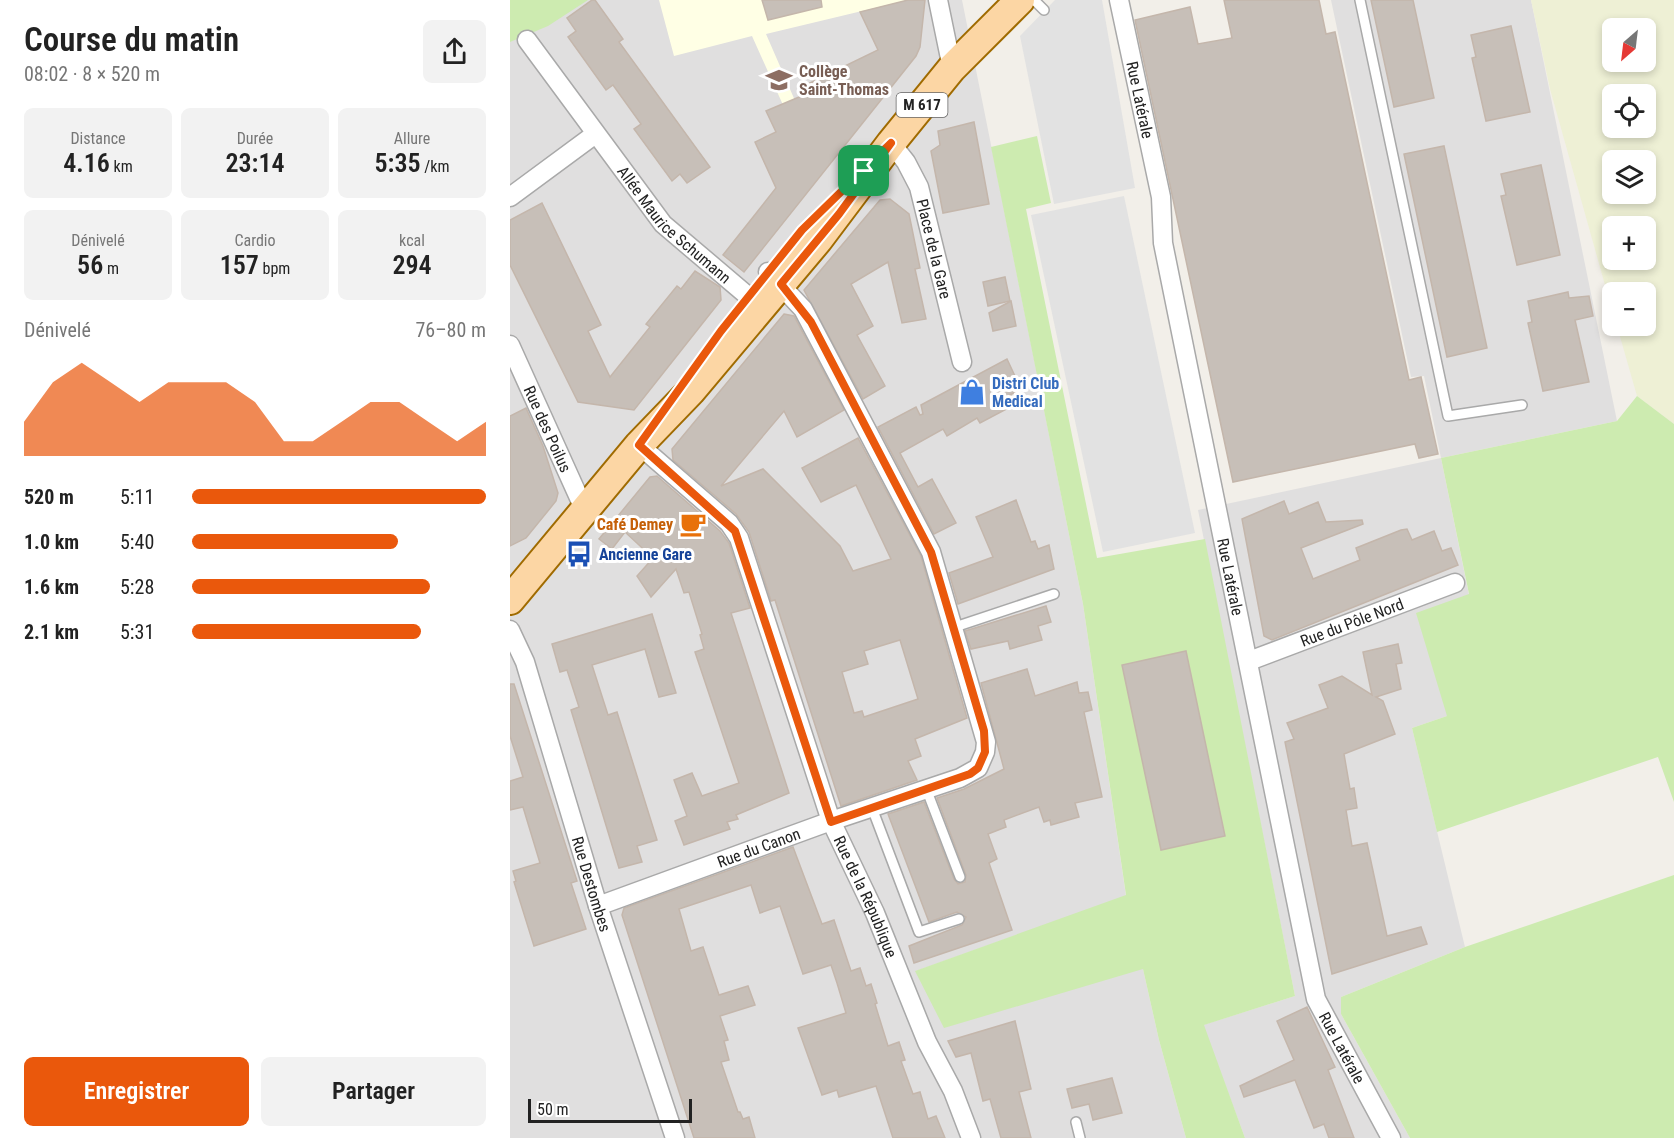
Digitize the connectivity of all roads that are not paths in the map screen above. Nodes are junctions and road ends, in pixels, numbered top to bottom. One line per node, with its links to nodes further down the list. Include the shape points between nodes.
1 (938, 0): 8 (street)
2 (998, 0): 8 (main road, M 617, via 975,28)
3 (1034, 0): 6 (lane)
4 (1119, 0): 24 (street, Rue Latérale, via 1161,197 1163,243)
5 (1360, 0): 16 (lane, via 1448,416)
6 (1032, 5): 8 (main road, M 617)
7 (527, 40): 9 (street, Allée Maurice Schumann)
8 (952, 68): 10 (main road, M 617)
9 (594, 135): 11 (street); 13 (street, Allée Maurice Schumann, via 663,225)
10 (891, 143): 12 (main road, M 617, via 839,214); 15 (street, Place de la Gare, via 919,187)
11 (510, 197)
12 (775, 278): 13 (main road, M 617); 22 (street, via 811,322 926,541)
13 (755, 302): 17 (main road, M 617, via 691,391)
14 (510, 345): 18 (street, Rue des Poilus)
15 (962, 362)
16 (1522, 405)
17 (639, 445): 18 (main road, M 617); 27 (street, Rue de la République, via 735,531)
18 (585, 511): 21 (main road, M 617)
19 (1455, 583): 24 (street, Rue du Pôle Nord)
20 (1054, 594): 22 (lane)
21 (510, 600)
22 (955, 627): 25 (street, Rue du Canon, via 986,742 982,761 970,774)
23 (510, 630): 29 (street, Rue Destombes, via 525,662)
24 (1249, 661): 35 (street, Rue Latérale, via 1316,999)
25 (927, 791): 26 (street, Rue du Canon); 28 (lane)
26 (872, 808): 27 (street, Rue du Canon); 30 (lane, via 919,932)
27 (831, 822): 29 (street, Rue du Canon); 33 (street, Rue de la République, via 875,914 927,1042 954,1091)
28 (960, 877)
29 (598, 906): 32 (street, Rue Destombes)
30 (959, 919)
31 (1076, 1122): 34 (lane)
32 (675, 1138)
33 (971, 1138)
34 (1080, 1138)
35 (1391, 1138)

